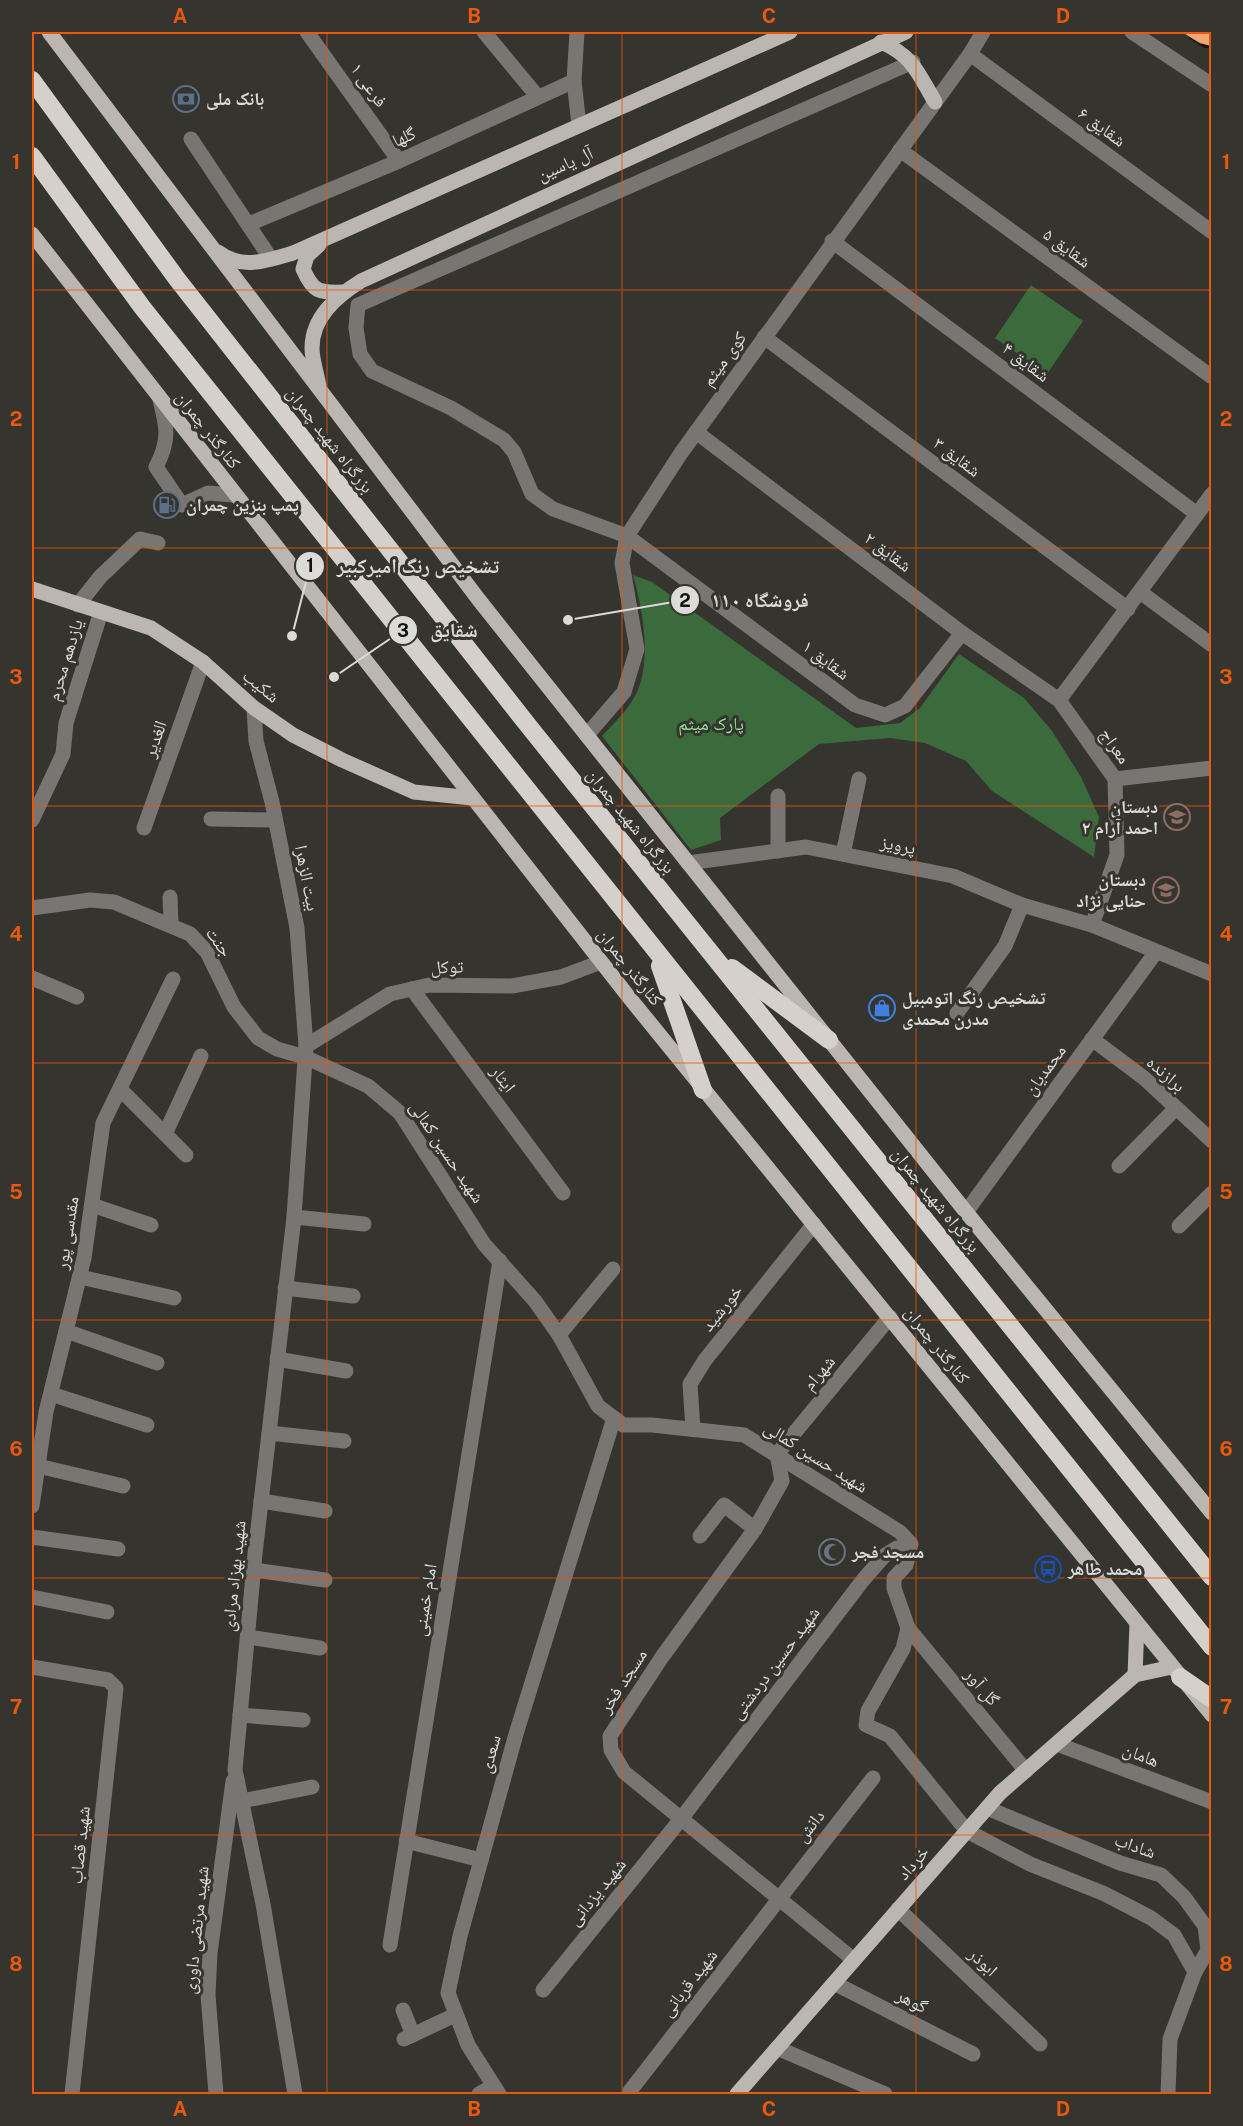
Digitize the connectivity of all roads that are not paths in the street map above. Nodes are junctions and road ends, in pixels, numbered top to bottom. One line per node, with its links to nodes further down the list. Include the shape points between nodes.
1 (49, 32): 27 (main road)
2 (307, 32): 21 (street, فرعی ۱)
3 (484, 32): 15 (street)
4 (577, 32): 13 (street)
5 (790, 32): 17 (main road, آل یاسین)
6 (906, 32): 9 (main road, آل یاسین)
7 (983, 32): 10 (street, کوی میثم)
8 (1132, 32): 14 (street)
9 (881, 42): 11 (main road, via 900,50); 29 (main road, آل یاسین, via 398,261)
10 (970, 54): 16 (street, کوی میثم); 23 (street, شقایق ۶)
11 (913, 62): 16 (main road); 38 (street, شقایق ۱, via 358,305 360,354 372,370 452,408 504,440 514,452 532,494 553,508)
12 (32, 80): 68 (highway, بزرگراه شهید چمران, via 184,288)
13 (574, 81): 15 (street, گلها); 17 (street)
14 (1212, 85)
15 (538, 98): 21 (street, گلها)
16 (935, 102): 19 (street, کوی میثم)
17 (579, 125): 25 (main road, آل یاسین)
18 (191, 139): 22 (street)
19 (900, 150): 26 (street, کوی میثم); 31 (street, شقایق ۵)
20 (32, 156): 70 (highway, via 141,307)
21 (399, 161): 22 (street, گلها)
22 (249, 224): 28 (street)
23 (1212, 232)
24 (32, 234): 33 (main road, کنارگذر چمران)
25 (326, 238): 28 (main road, آل یاسین); 29 (main road, via 307,256 303,270 310,285 324,292)
26 (832, 241): 30 (street, کوی میثم); 37 (street, شقایق ۴)
27 (213, 249): 28 (main road, آل یاسین, via 229,261 260,263); 32 (main road)
28 (271, 259)
29 (343, 292): 32 (main road, آل یاسین, via 318,321 312,347)
30 (764, 337): 34 (street, کوی میثم); 43 (street, شقایق ۳)
31 (1212, 378)
32 (320, 392): 50 (main road)
33 (160, 400): 36 (main road, کنارگذر چمران); 36 (street, via 167,428 165,449 156,467 182,505 208,493)
34 (696, 432): 38 (street, کوی میثم); 45 (street, شقایق ۲)
35 (1212, 494): 37 (street)
36 (233, 495): 55 (main road, کنارگذر چمران)
37 (1197, 513): 41 (street)
38 (627, 536): 45 (street, شقایق ۱, via 855,705 885,715 905,706); 50 (street, کوی میثم, via 622,563 637,649 624,692)
39 (158, 543): 42 (street, via 140,539)
40 (32, 590): 42 (main road, شکیب)
41 (1140, 592): 43 (street); 46 (street)
42 (78, 604): 44 (main road, شکیب)
43 (1128, 609): 48 (street)
44 (101, 612): 47 (main road, شکیب, via 152,628); 57 (street, یازدهم محرم, via 66,723 63,754)
45 (962, 633): 48 (street, شقایق ۲)
46 (1212, 645)
47 (203, 662): 49 (main road, شکیب); 59 (street, الغدیر)
48 (1059, 700): 53 (street, معراج)
49 (254, 708): 55 (main road, شکیب, via 292,735 414,792); 58 (street, بیت الزهرا, via 256,741)
50 (586, 735): 62 (main road)
51 (1212, 768): 53 (street)
52 (859, 779): 61 (street)
53 (1114, 779): 67 (street, معراج, via 1117,855)
54 (778, 796): 60 (street)
55 (472, 798): 71 (main road, کنارگذر چمران)
56 (211, 819): 58 (street)
57 (32, 820)
58 (275, 820): 80 (street, بیت الزهرا, via 297,928)
59 (144, 828)
60 (778, 851): 61 (street, پرویز, via 807,847); 62 (street, پرویز)
61 (843, 854): 64 (street, پرویز, via 953,876)
62 (688, 863): 79 (main road)
63 (170, 897): 66 (street)
64 (1022, 906): 67 (street, پرویز); 77 (street, via 1005,946)
65 (32, 909): 66 (street, جنت, via 90,900 114,903)
66 (171, 923): 80 (street, جنت, via 190,934 207,952 234,1007 258,1038 277,1050)
67 (1092, 925): 69 (street, پرویز)
68 (710, 952): 79 (highway); 130 (highway, بزرگراه شهید چمران)
69 (1156, 952): 72 (street, پرویز); 78 (street, محمدیان)
70 (656, 953): 83 (highway); 137 (highway)
71 (601, 962): 75 (street, توکل, via 561,977 512,986); 83 (main road, کنارگذر چمران)
72 (1212, 974)
73 (32, 978): 76 (street)
74 (173, 979): 82 (street, مقدسی پور)
75 (412, 989): 80 (street, توکل, via 390,994); 89 (street, ایثار)
76 (77, 997)
77 (957, 1013)
78 (1092, 1039): 84 (street, برازنده); 92 (street, محمدیان)
79 (829, 1040): 92 (main road)
80 (306, 1052): 93 (street, شهید بهزاد مرادی); 98 (street, شهید حسین کمالی, via 368,1086 400,1113 484,1244)
81 (201, 1056): 85 (street)
82 (120, 1089): 85 (street); 91 (street, مقدسی پور, via 103,1123)
83 (703, 1090): 95 (main road, کنارگذر چمران)
84 (1176, 1108): 86 (street, برازنده); 88 (street)
85 (165, 1134): 87 (street)
86 (1212, 1142)
87 (186, 1155)
88 (1119, 1166)
89 (563, 1193)
90 (1212, 1193): 97 (street)
91 (92, 1205): 96 (street); 100 (street, مقدسی پور)
92 (966, 1212): 123 (main road)
93 (294, 1217): 94 (street); 101 (street, شهید بهزاد مرادی)
94 (364, 1224)
95 (814, 1224): 104 (main road, کنارگذر چمران); 114 (street, خورشید, via 690,1384)
96 (151, 1225)
97 (1179, 1226)
98 (500, 1261): 106 (street, شهید حسین کمالی); 156 (street, امام خمینی)
99 (613, 1269): 106 (street)
100 (80, 1277): 103 (street); 105 (street, مقدسی پور)
101 (285, 1288): 102 (street); 107 (street, شهید بهزاد مرادی)
102 (353, 1296)
103 (174, 1298)
104 (890, 1317): 117 (street, شهرام); 134 (main road, کنارگذر چمران)
105 (66, 1331): 108 (street); 110 (street, مقدسی پور)
106 (558, 1335): 112 (street, شهید حسین کمالی, via 598,1406)
107 (277, 1359): 109 (street); 115 (street, شهید بهزاد مرادی)
108 (157, 1363)
109 (346, 1371)
110 (51, 1394): 111 (street, مقدسی پور); 113 (street)
111 (39, 1410): 118 (street, مقدسی پور)
112 (614, 1418): 114 (street, شهید حسین کمالی, via 623,1425); 157 (street, سعدی)
113 (147, 1425)
114 (693, 1429): 117 (street, شهید حسین کمالی, via 744,1435)
115 (269, 1433): 116 (street); 120 (street, شهید بهزاد مرادی)
116 (344, 1441)
117 (777, 1454): 124 (street, مسجد فخر, via 782,1481); 128 (street, شهید حسین کمالی, via 900,1532 911,1544)
118 (38, 1467): 119 (street); 121 (street, مقدسی پور)
119 (123, 1486)
120 (261, 1501): 122 (street); 129 (street, شهید بهزاد مرادی)
121 (32, 1506)
122 (325, 1511)
123 (1212, 1513)
124 (755, 1529): 125 (street, via 724,1505); 154 (street, مسجد فخر, via 610,1736 611,1750 624,1772)
125 (700, 1536)
126 (32, 1537): 127 (street)
127 (118, 1549)
128 (910, 1552): 135 (street, via 906,1565 894,1578); 154 (street, شهید حسین دردشتی, via 897,1548 877,1564)
129 (254, 1570): 131 (street); 136 (street, شهید بهزاد مرادی)
130 (1212, 1577)
131 (325, 1580)
132 (32, 1597): 133 (street)
133 (107, 1612)
134 (1137, 1624): 140 (main road, کنارگذر چمران); 141 (main road)
135 (908, 1628): 148 (street, گل آور); 155 (street, via 903,1649 872,1702 866,1725 890,1736)
136 (248, 1637): 138 (street); 143 (street, شهید بهزاد مرادی)
137 (1212, 1647)
138 (320, 1648)
139 (32, 1667): 173 (street, شهید قصاب, via 108,1680 116,1688)
140 (1176, 1672): 141 (main road); 142 (highway); 144 (main road, کنارگذر چمران)
141 (1135, 1675): 146 (main road, خرداد)
142 (1212, 1699)
143 (240, 1715): 145 (street); 147 (street, شهید بهزاد مرادی)
144 (1212, 1715)
145 (303, 1720)
146 (1057, 1744): 148 (main road, خرداد); 152 (street, هامان)
147 (235, 1770): 151 (street, شهید بهزاد مرادی); 174 (street, شهید مرتضی داوری, via 210,1953 208,1995)
148 (1026, 1771): 153 (main road, خرداد)
149 (873, 1778): 158 (street, دانش)
150 (312, 1787): 151 (street)
151 (242, 1802): 175 (street, شهید بهزاد مرادی)
152 (1212, 1802)
153 (987, 1808): 155 (main road, خرداد); 162 (street, شاداب, via 1120,1863 1161,1875 1184,1897 1205,1926 1208,1950)
154 (681, 1819): 158 (street, مسجد فخر); 164 (street, شهید یزدانی)
155 (967, 1831): 159 (main road, خرداد); 162 (street, via 1151,1918 1174,1935)
156 (406, 1841): 157 (street); 160 (street, امام خمینی)
157 (481, 1860): 166 (street, سعدی, via 448,1994)
158 (778, 1898): 161 (street, مسجد فخر); 172 (street, شهید قربانی)
159 (898, 1909): 161 (main road, خرداد); 167 (street, ابوذر)
160 (390, 1945)
161 (854, 1960): 163 (main road, خرداد)
162 (1195, 1972): 179 (street, شاداب, via 1170,2039)
163 (834, 1983): 168 (main road, خرداد); 169 (street, گوهر)
164 (543, 1990)
165 (403, 2010): 166 (street, via 408,2037)
166 (455, 2015): 171 (street, سعدی)
167 (1040, 2044)
168 (777, 2048): 170 (street); 177 (main road, خرداد)
169 (973, 2054)
170 (849, 2087): 178 (street)
171 (496, 2090): 176 (street)
172 (630, 2091)
173 (72, 2094)
174 (216, 2094)
175 (295, 2094)
176 (478, 2094)
177 (737, 2094)
178 (885, 2094)
179 (1168, 2094)

